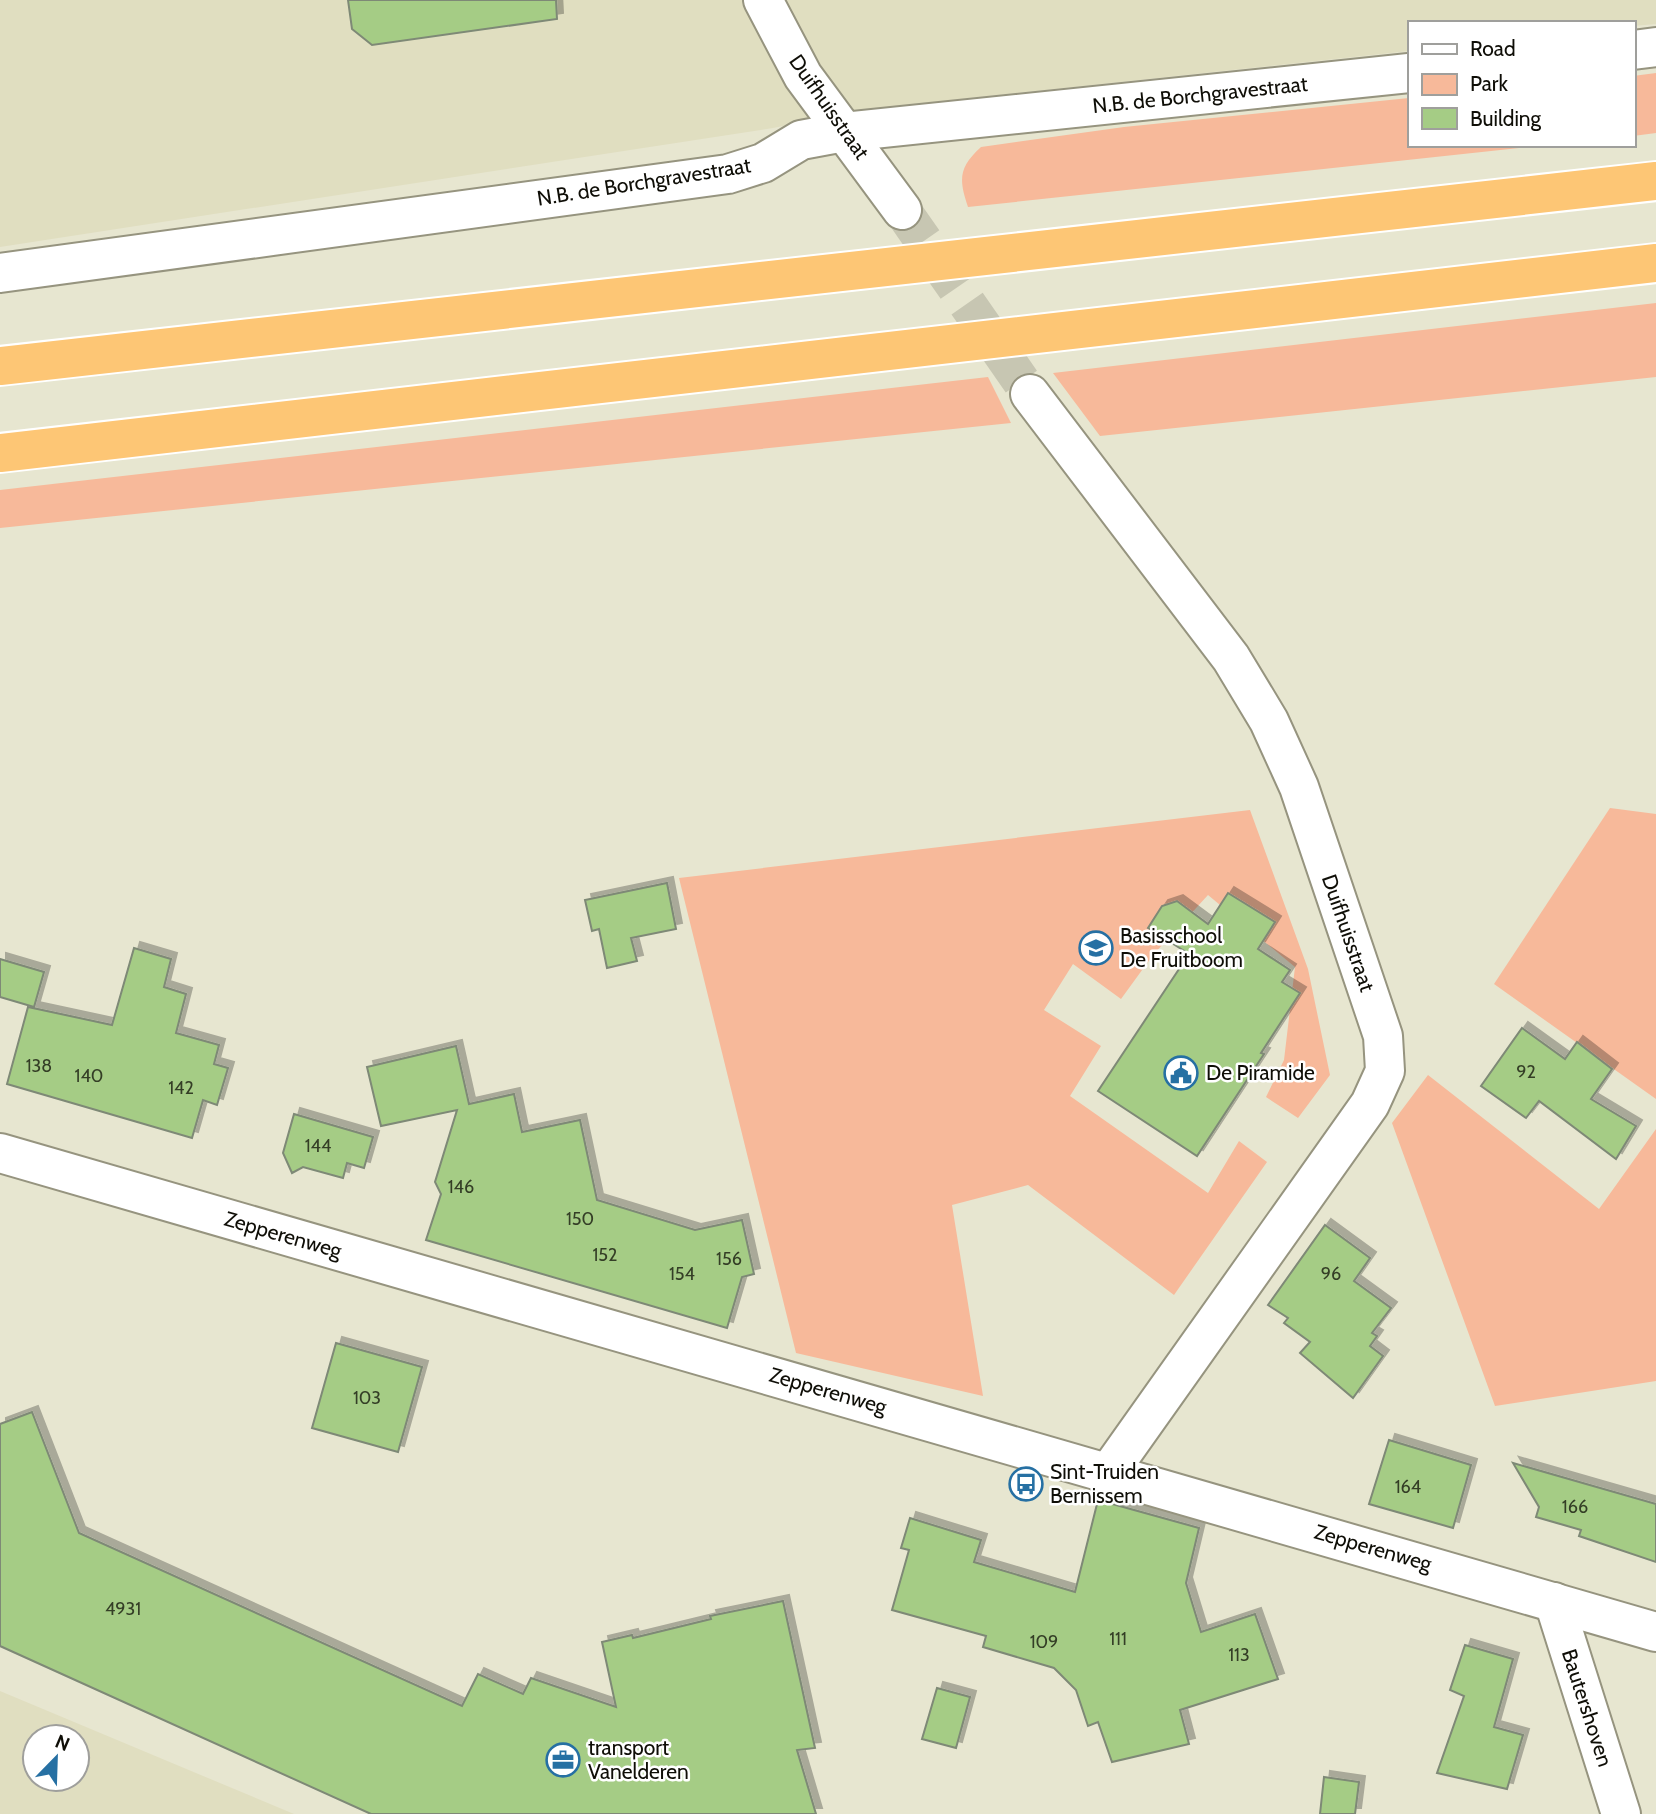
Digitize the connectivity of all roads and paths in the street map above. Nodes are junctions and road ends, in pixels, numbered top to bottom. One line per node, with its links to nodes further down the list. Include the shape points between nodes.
1 (763, 0): 5 (street, Duifhuisstraat, via 803,76)
2 (1656, 47): 3 (street)
3 (1635, 50)
4 (1408, 73): 5 (street, N.B. de Borchgravestraat)
5 (844, 132): 7 (street, Duifhuisstraat); 9 (street, N.B. de Borchgravestraat, via 801,140 763,163 728,174)
6 (1656, 181): 10 (highway)
7 (902, 211)
8 (1656, 263): 12 (highway)
9 (0, 273)
10 (0, 366)
11 (1030, 394): 14 (street, Duifhuisstraat, via 1231,658 1269,721 1299,787 1383,1036 1385,1071 1370,1104)
12 (0, 453)
13 (0, 1153): 14 (street, Zepperenweg)
14 (1109, 1472): 15 (street, Zepperenweg)
15 (1553, 1602): 16 (street, Zepperenweg); 17 (street, Bautershoven)
16 (1656, 1632)
17 (1621, 1814)

